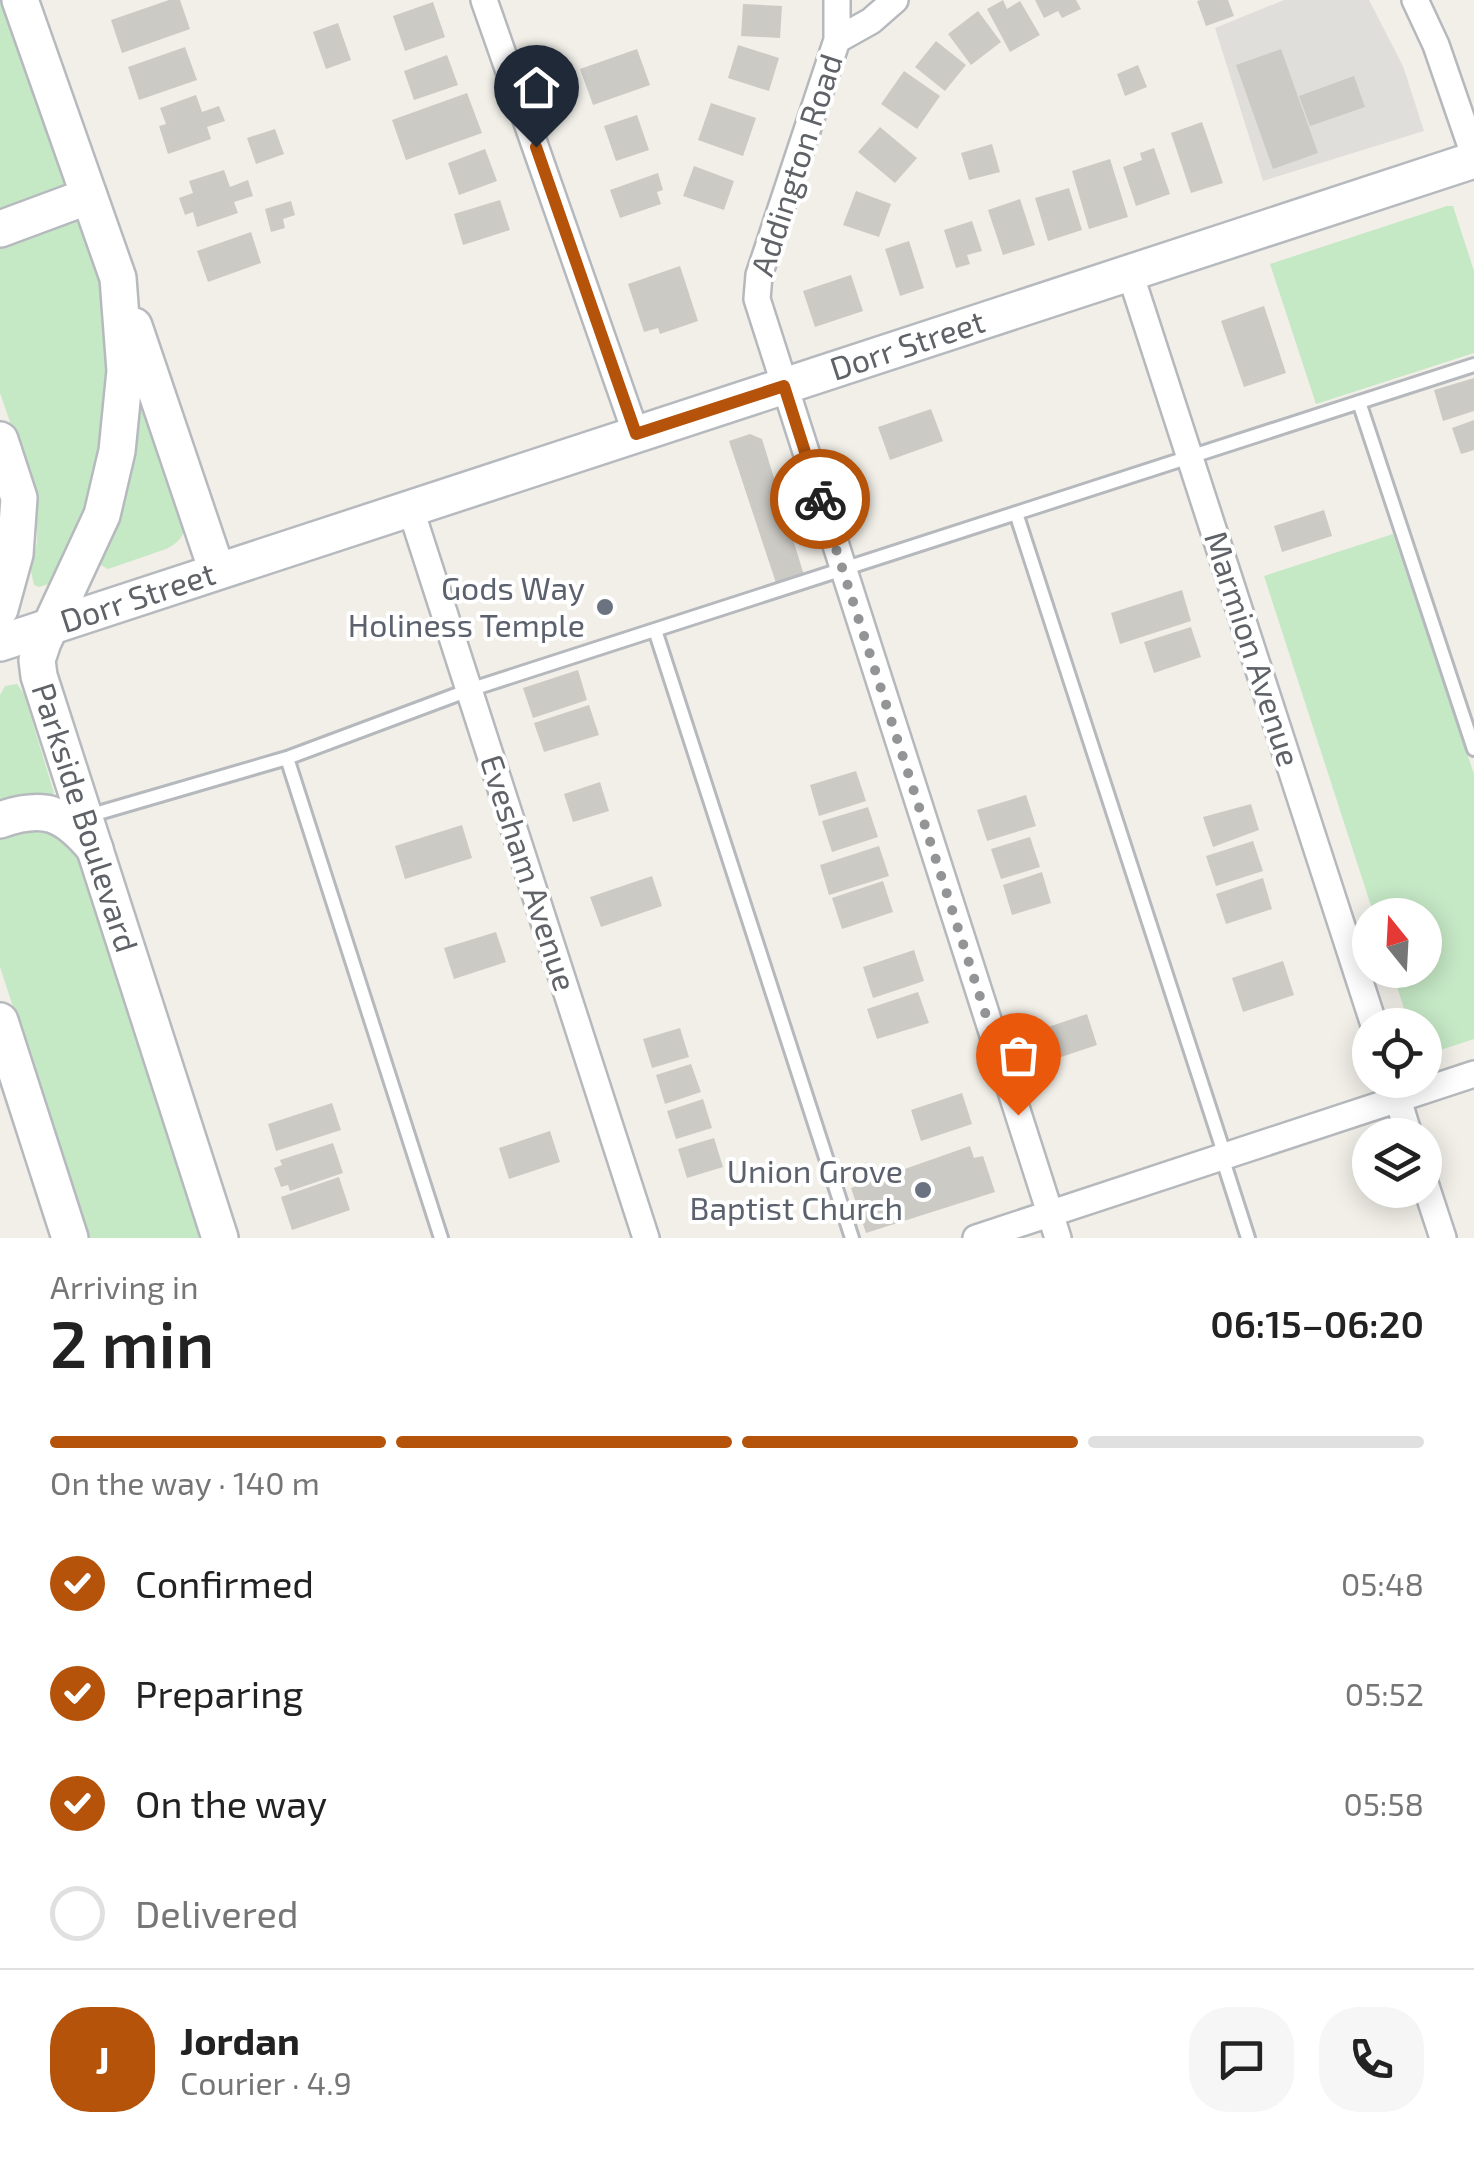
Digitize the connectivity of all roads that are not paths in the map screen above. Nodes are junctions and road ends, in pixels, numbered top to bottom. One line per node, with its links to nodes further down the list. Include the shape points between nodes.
1 (20, 0): 8 (street, Parkside Boulevard)
2 (484, 0): 15 (street)
3 (837, 0): 6 (street, Addington Road)
4 (895, 0): 6 (street)
5 (1414, 0): 7 (street)
6 (837, 40): 13 (street, Addington Road, via 759,276 756,299)
7 (1474, 158): 10 (street, Dorr Street)
8 (89, 196): 9 (street); 11 (street, Parkside Boulevard)
9 (0, 229)
10 (1130, 274): 13 (street, Dorr Street); 17 (street, Marmion Avenue)
11 (118, 278): 21 (street, Parkside Boulevard); 23 (street, Parkside Boulevard, via 125,371 117,451 102,515)
12 (1474, 365): 14 (lane)
13 (784, 386): 15 (street, Dorr Street); 20 (street, Addington Road)
14 (1359, 402): 17 (lane); 27 (lane)
15 (636, 434): 18 (street, Dorr Street)
16 (0, 440): 22 (street, via 19,498 16,554)
17 (1189, 456): 19 (lane); 31 (street, Marmion Avenue)
18 (410, 507): 21 (street, Dorr Street); 26 (street, Evesham Avenue)
19 (1016, 513): 20 (lane); 36 (lane)
20 (843, 570): 24 (lane); 38 (street, Addington Road)
21 (218, 571): 23 (street, Dorr Street)
22 (0, 609)
23 (50, 627): 25 (street, Dorr Street); 30 (street, Parkside Boulevard, via 37,660 39,676)
24 (655, 630): 26 (lane); 43 (lane)
25 (0, 643)
26 (469, 690): 28 (lane); 42 (street, Evesham Avenue)
27 (1474, 749)
28 (287, 758): 30 (lane); 41 (lane)
29 (0, 820): 30 (street, via 31,811 57,815)
30 (91, 833): 40 (street, Parkside Boulevard)
31 (1368, 1008)
32 (0, 1021): 39 (street)
33 (1474, 1074): 34 (street)
34 (1442, 1080)
35 (1374, 1098): 36 (street)
36 (1223, 1156): 38 (street); 45 (lane)
37 (1433, 1208): 46 (street)
38 (1054, 1226): 44 (street)
39 (70, 1238)
40 (220, 1238)
41 (440, 1238)
42 (646, 1238)
43 (852, 1238)
44 (976, 1238)
45 (1248, 1238)
46 (1443, 1238)

